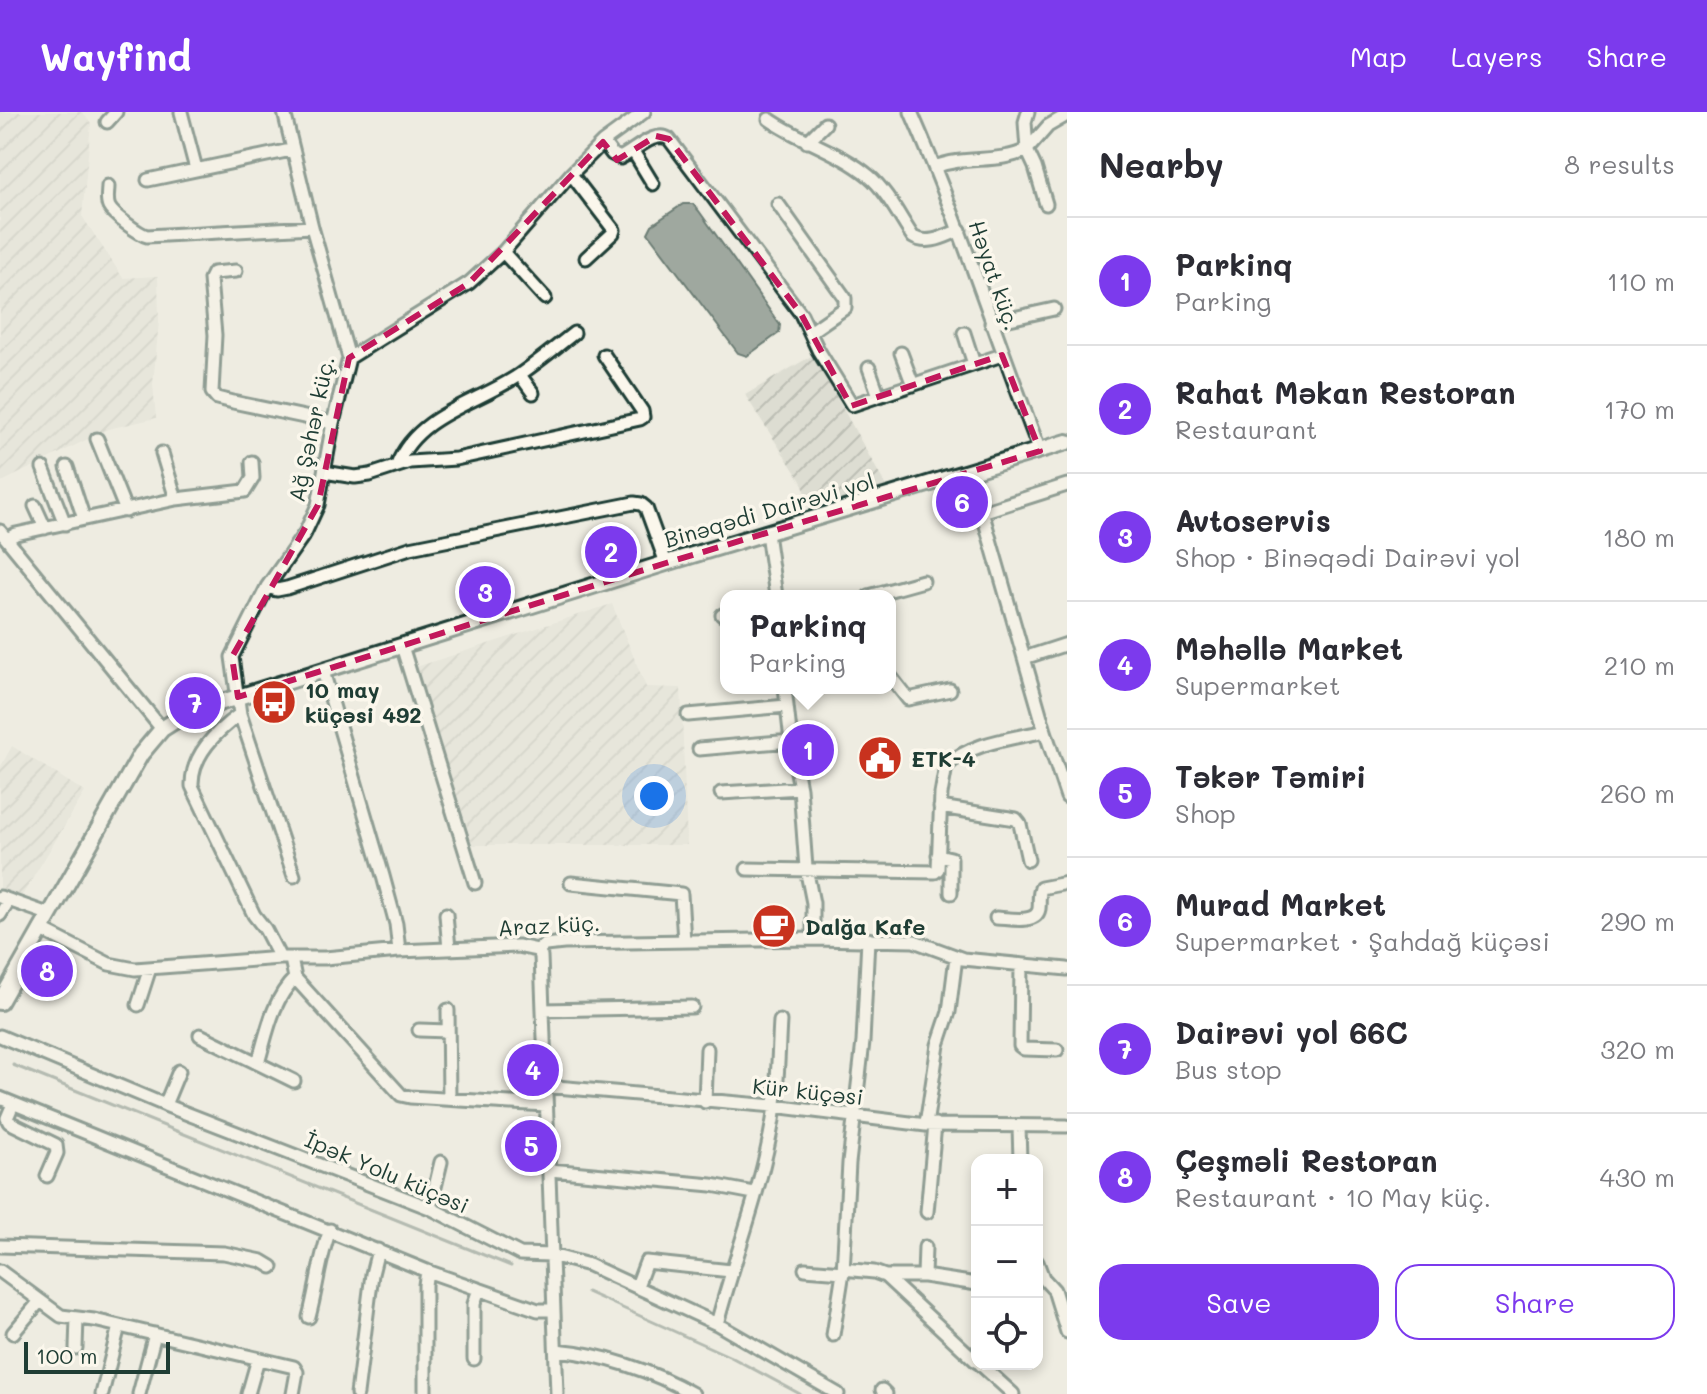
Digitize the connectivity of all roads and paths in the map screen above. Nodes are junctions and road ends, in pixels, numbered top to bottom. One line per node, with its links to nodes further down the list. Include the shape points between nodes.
1 (116, 112): 9 (street)
2 (181, 112): 17 (street)
3 (284, 112): 13 (street, Ağ Şəhər küç.)
4 (644, 112): 11 (street)
5 (911, 112): 16 (street, Həyat küç.)
6 (1027, 113): 14 (street)
7 (1067, 115): 14 (street, via 1048,126)
8 (769, 119): 12 (street)
9 (107, 122)
10 (825, 124): 12 (street)
11 (603, 142): 15 (street, via 616,157); 18 (street)
12 (807, 142): 25 (street, via 872,178 913,237 927,242)
13 (291, 150): 17 (street); 24 (street, Ağ Şəhər küç.)
14 (1027, 150): 16 (street); 23 (street)
15 (633, 151): 20 (street); 32 (street, via 656,136 669,139)
16 (935, 167): 25 (street, Həyat küç.)
17 (196, 169): 19 (street)
18 (571, 174): 26 (street); 27 (street, via 614,230)
19 (148, 180)
20 (653, 184)
21 (108, 186): 24 (street, via 111,210 147,236)
22 (778, 204): 32 (street, via 845,298 845,308)
23 (1046, 204)
24 (312, 227): 38 (street, Ağ Şəhər küç.)
25 (960, 230): 31 (street, Həyat küç.)
26 (503, 252): 29 (street); 38 (street, via 469,283)
27 (586, 258)
28 (236, 271): 45 (street, via 213,273 210,279 215,335 212,392 217,398)
29 (545, 298)
30 (1054, 309): 31 (street)
31 (991, 323): 37 (street, Həyat küç.)
32 (810, 332): 44 (street, via 850,404)
33 (574, 333): 41 (street)
34 (964, 333): 39 (street)
35 (901, 353): 42 (street)
36 (604, 355): 51 (street, via 642,411 640,419 456,459)
37 (1002, 355): 39 (street); 48 (street, Həyat küç.)
38 (349, 358): 45 (street, Ağ Şəhər küç.)
39 (974, 364): 42 (street)
40 (869, 368): 44 (street)
41 (520, 375): 43 (street); 51 (street, via 429,424)
42 (913, 385): 44 (street)
43 (533, 393)
44 (879, 396)
45 (333, 423): 54 (street, Ağ Şəhər küç.)
46 (97, 439): 59 (street)
47 (1067, 442): 48 (main road, Binəqədi Dairəvi yol)
48 (1040, 451): 55 (main road, Binəqədi Dairəvi yol)
49 (162, 453): 57 (street)
50 (252, 462): 57 (street, via 253,478 245,491)
51 (397, 465): 54 (street, via 355,477)
52 (67, 467): 61 (street)
53 (43, 468): 62 (street)
54 (324, 472): 68 (street, Ağ Şəhər küç., via 313,517)
55 (971, 473): 60 (street); 64 (main road, Binəqədi Dairəvi yol)
56 (1067, 485): 60 (street)
57 (176, 499): 59 (street)
58 (35, 506): 63 (street)
59 (126, 511): 61 (street)
60 (982, 512): 73 (street)
61 (84, 519): 62 (street)
62 (65, 524): 63 (street)
63 (45, 528): 65 (street)
64 (767, 533): 66 (main road, Binəqədi Dairəvi yol); 69 (street)
65 (3, 535): 82 (street)
66 (666, 563): 68 (street, via 646,508 634,503 410,548 287,588); 72 (main road, Binəqədi Dairəvi yol)
67 (923, 581): 70 (street)
68 (267, 587): 78 (street, Ağ Şəhər küç., via 232,657)
69 (775, 590)
70 (891, 590)
71 (1067, 644): 73 (street)
72 (402, 646): 74 (main road, Binəqədi Dairəvi yol); 95 (street)
73 (1024, 658): 83 (street)
74 (323, 671): 78 (main road, Binəqədi Dairəvi yol); 110 (street, via 383,876)
75 (896, 684): 76 (street, via 908,699)
76 (950, 690)
77 (785, 694): 79 (street)
78 (238, 697): 80 (street, Ağ Şəhər küç.); 82 (main road, Binəqədi Dairəvi yol, via 187,713)
79 (786, 706): 81 (street); 84 (street)
80 (240, 714): 94 (street, Ağ Şəhər küç.); 112 (street, via 205,749 192,771 192,786 254,915)
81 (688, 715)
82 (162, 729): 100 (main road, Binəqədi Dairəvi yol, via 141,754)
83 (1045, 731): 88 (street); 89 (street, via 979,746 953,760 942,777)
84 (791, 741): 85 (street); 86 (street)
85 (699, 749)
86 (800, 788): 87 (street); 92 (street)
87 (721, 793)
88 (1067, 797)
89 (940, 807): 90 (street); 91 (street, via 1016,819)
90 (938, 855): 92 (street, via 938,869 931,874); 98 (street, via 951,858)
91 (1028, 860)
92 (806, 868): 93 (street); 105 (street)
93 (747, 869)
94 (294, 876)
95 (475, 883)
96 (571, 883): 107 (street, via 681,894)
97 (1067, 883): 103 (street, via 1041,888 1035,917)
98 (951, 893)
99 (5, 898): 100 (street); 102 (street)
100 (48, 914): 104 (main road, Binəqədi Dairəvi yol)
101 (446, 914): 108 (street)
102 (0, 915)
103 (996, 918)
104 (40, 929): 114 (street, Araz küç., via 109,964); 117 (main road, Binəqədi Dairəvi yol)
105 (813, 939): 106 (street, Araz küç.); 107 (street, Araz küç.)
106 (868, 939): 111 (street, Araz küç., via 914,941); 140 (street)
107 (684, 941): 109 (street, Araz küç., via 564,943)
108 (449, 949): 109 (street, Araz küç.); 110 (street, Araz küç.)
109 (537, 950): 121 (street)
110 (399, 951): 112 (street, Araz küç.)
111 (956, 957): 113 (street, Araz küç.); 141 (street, via 949,1012 938,1045)
112 (285, 958): 114 (street, Araz küç.); 116 (street)
113 (1021, 965): 115 (street, Araz küç.); 128 (street, via 1020,1046)
114 (150, 968): 118 (street)
115 (1067, 969)
116 (295, 978): 129 (street, via 276,1004); 134 (street, via 395,1090 410,1097)
117 (0, 1002)
118 (138, 1005)
119 (692, 1007): 121 (street)
120 (448, 1010): 124 (street)
121 (543, 1010): 132 (street)
122 (780, 1021): 139 (street)
123 (419, 1030): 124 (street)
124 (448, 1031): 134 (street)
125 (200, 1035): 129 (street)
126 (0, 1036): 137 (street, İpək Yolu küçəsi)
127 (707, 1049): 135 (street)
128 (1057, 1050)
129 (258, 1063): 131 (street)
130 (179, 1071): 137 (street)
131 (294, 1081)
132 (545, 1086): 135 (street, Kür küçəsi); 138 (street)
133 (0, 1098): 136 (street)
134 (449, 1099): 138 (street)
135 (705, 1102): 139 (street, Kür küçəsi)
136 (13, 1104): 147 (street, via 9,1122 56,1145); 151 (street)
137 (165, 1105): 149 (street, İpək Yolu küçəsi)
138 (546, 1105): 146 (street)
139 (774, 1106): 140 (street, Kür küçəsi); 148 (street)
140 (855, 1117): 141 (street, Kür küçəsi); 161 (street)
141 (930, 1125): 143 (street, Kür küçəsi); 150 (street)
142 (1067, 1126): 143 (street, Kür küçəsi)
143 (1019, 1127): 144 (street)
144 (1020, 1154)
145 (441, 1162): 149 (street)
146 (550, 1170): 148 (street); 155 (street)
147 (47, 1176)
148 (754, 1193): 160 (street)
149 (430, 1208): 155 (street, İpək Yolu küçəsi, via 520,1254)
150 (927, 1212)
151 (330, 1230): 154 (street); 172 (street)
152 (0, 1246): 156 (street, via 224,1253)
153 (925, 1247): 163 (street)
154 (378, 1250): 159 (street); 191 (street)
155 (551, 1255): 166 (street, İpək Yolu küçəsi); 171 (street)
156 (272, 1267)
157 (805, 1269): 161 (street)
158 (0, 1271): 170 (street)
159 (427, 1271): 168 (street); 192 (street)
160 (731, 1271): 166 (street, via 646,1262); 174 (street)
161 (843, 1271): 162 (street); 179 (street)
162 (885, 1276): 163 (street); 182 (street)
163 (924, 1276): 165 (street)
164 (1043, 1278): 169 (street)
165 (971, 1283)
166 (637, 1286): 174 (street, İpək Yolu küçəsi)
167 (1067, 1288): 169 (street)
168 (479, 1289): 171 (street, via 538,1310); 184 (street)
169 (1054, 1290): 176 (street)
170 (40, 1301): 173 (street, via 61,1316); 177 (street)
171 (554, 1310): 181 (street)
172 (309, 1317)
173 (77, 1318): 175 (street); 180 (street)
174 (717, 1324): 196 (street, İpək Yolu küçəsi)
175 (119, 1326): 178 (street); 187 (street)
176 (1067, 1332)
177 (13, 1333)
178 (155, 1334): 183 (street); 188 (street)
179 (833, 1335)
180 (76, 1348)
181 (556, 1350): 186 (street); 193 (street)
182 (971, 1356)
183 (258, 1359): 189 (street); 190 (street, via 294,1367)
184 (474, 1359)
185 (986, 1370): 197 (street)
186 (667, 1381): 194 (street); 195 (street)
187 (102, 1394)
188 (139, 1394)
189 (248, 1394)
190 (293, 1394)
191 (357, 1394)
192 (425, 1394)
193 (557, 1394)
194 (662, 1394)
195 (693, 1394)
196 (838, 1394)
197 (1013, 1394)

